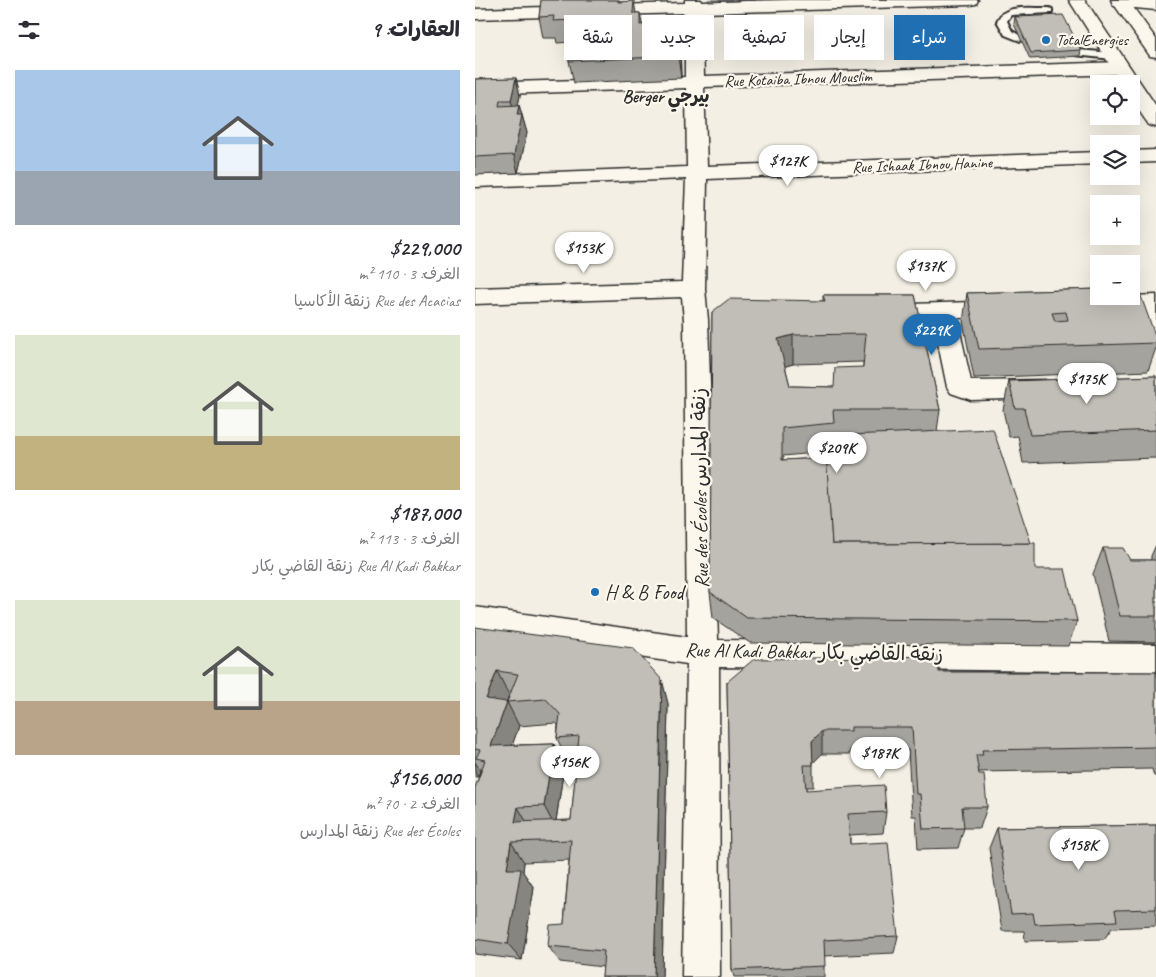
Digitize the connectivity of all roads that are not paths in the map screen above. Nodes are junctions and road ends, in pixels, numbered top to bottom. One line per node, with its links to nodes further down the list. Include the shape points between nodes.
1 (970, 0): 5 (street)
2 (1043, 0): 7 (lane)
3 (1077, 0): 13 (street)
4 (1120, 1): 6 (street); 11 (street)
5 (693, 4): 8 (street); 14 (street, Rue des Écoles زنقة المدارس)
6 (1156, 5)
7 (1049, 11): 9 (lane); 10 (lane, via 1009,12 1004,16 1009,33)
8 (475, 14)
9 (1054, 22)
10 (1020, 38)
11 (1156, 52)
12 (1078, 53): 13 (lane)
13 (1117, 62): 14 (street, Rue Kotaiba Ibnou Mouslim); 16 (street)
14 (694, 82): 15 (street, Rue Kotaiba Ibnou Mouslim); 20 (street, Rue des Écoles زنقة المدارس)
15 (475, 89)
16 (1156, 121)
17 (1156, 156): 18 (street)
18 (1140, 157)
19 (1090, 158): 20 (street, Rue Ishaak Ibnou Hanine)
20 (697, 173): 21 (street, Rue Ishaak Ibnou Hanine); 22 (street, Rue des Écoles زنقة المدارس)
21 (475, 182)
22 (693, 289): 23 (street); 32 (street, Rue des Écoles زنقة المدارس, via 706,320)
23 (475, 297)
24 (1152, 303): 25 (street); 29 (street)
25 (1079, 306)
26 (1021, 308): 27 (street)
27 (943, 311): 28 (street); 30 (street, via 960,387 971,391)
28 (864, 314)
29 (1156, 328)
30 (1068, 389)
31 (475, 620): 32 (street, Rue Al Kadi Bakkar زنقة القاضي بكار)
32 (703, 653): 33 (street, Rue Al Kadi Bakkar زنقة القاضي بكار); 34 (street, Rue des Écoles زنقة المدارس)
33 (1156, 658)
34 (701, 977)

